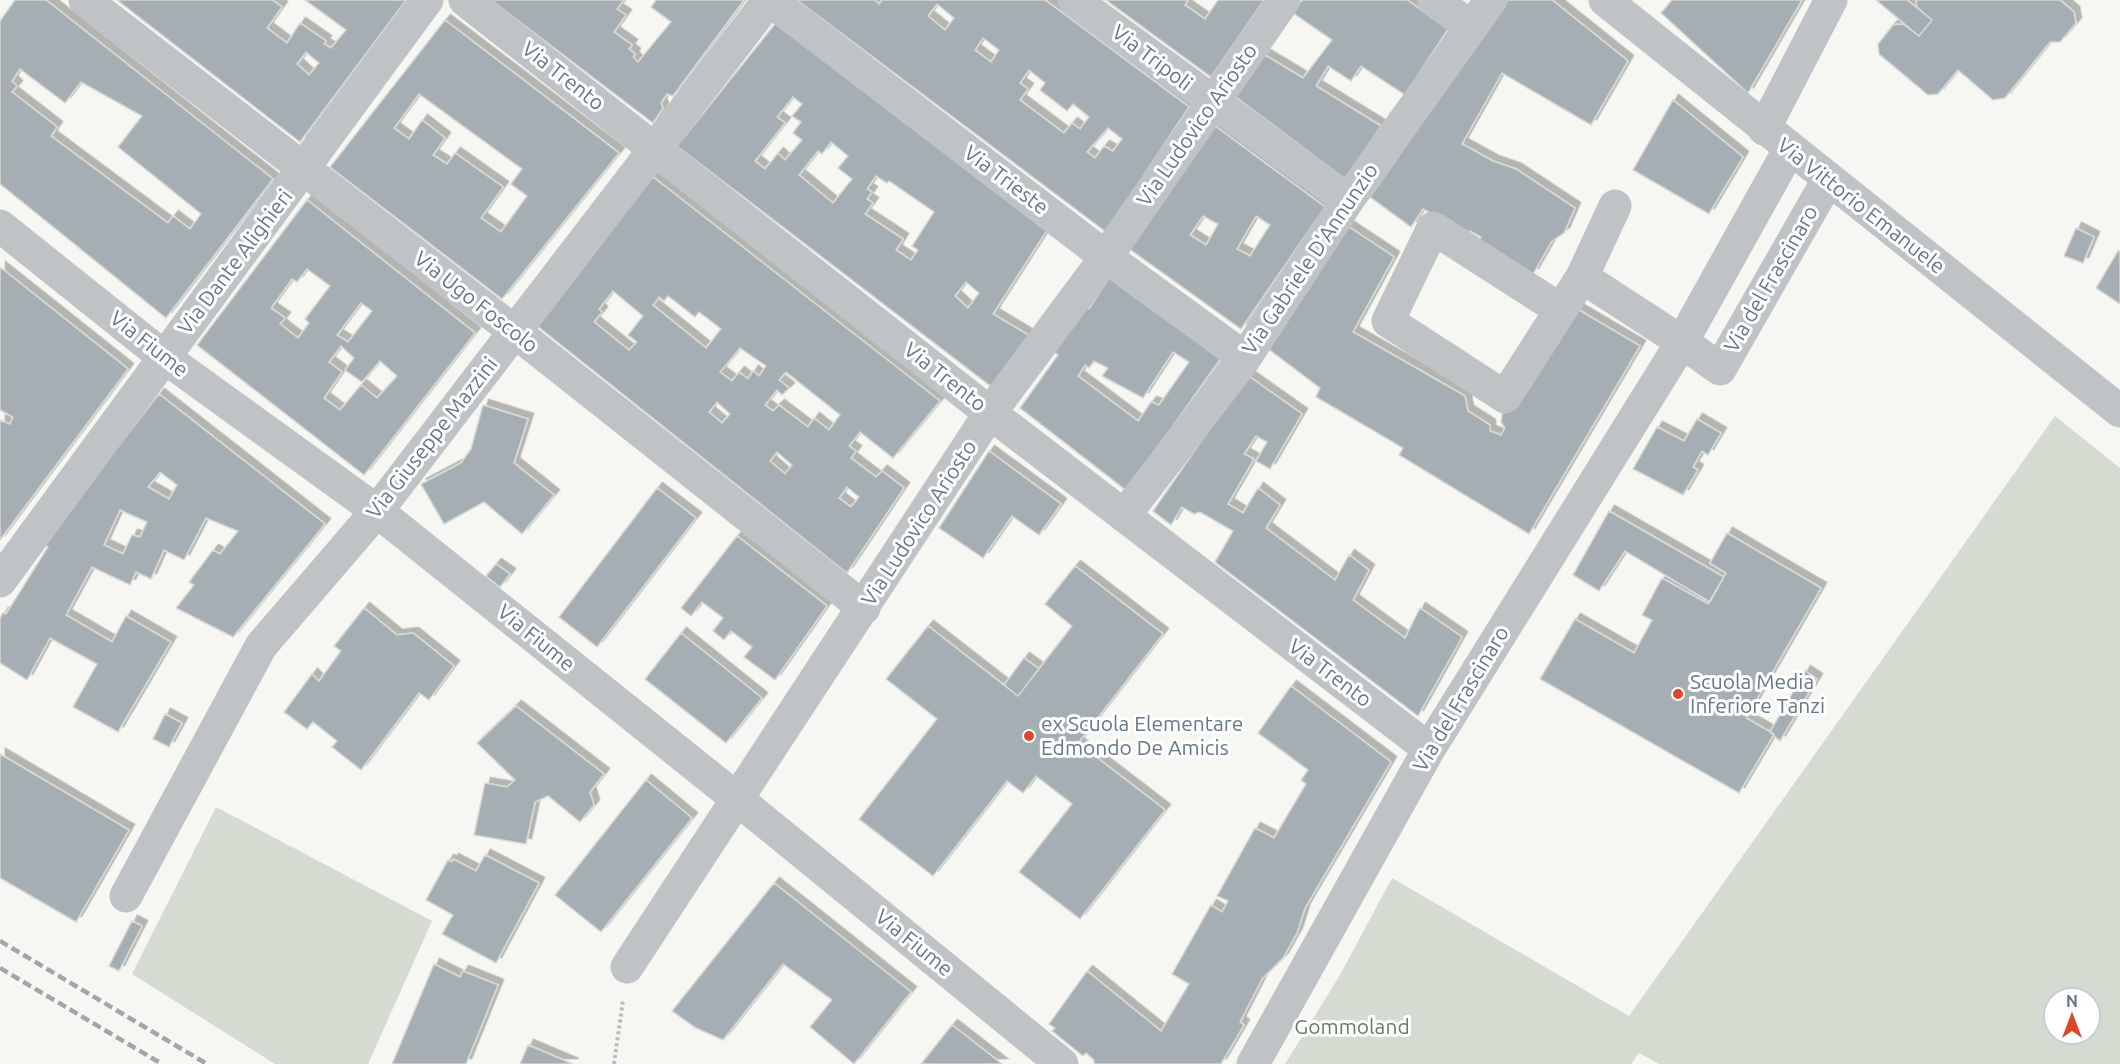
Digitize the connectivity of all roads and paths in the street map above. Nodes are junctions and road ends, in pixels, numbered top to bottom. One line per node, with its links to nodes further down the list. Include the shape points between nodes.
1 (85, 0): 16 (street, Via Ugo Foscolo)
2 (427, 0): 16 (street, Via Dante Alighieri)
3 (465, 0): 14 (street, Via Trento)
4 (769, 0): 14 (street, Via Giuseppe Mazzini); 21 (street, Via Trieste)
5 (1074, 0): 12 (street, Via Tripoli)
6 (1284, 0): 12 (street, Via Ludovico Ariosto)
7 (1434, 0): 11 (street)
8 (1491, 0): 11 (street, Via Gabriele D'Annunzio)
9 (1605, 0): 13 (street, Via Vittorio Emanuele)
10 (1831, 0): 13 (street)
11 (1470, 26): 18 (street, Via Gabriele D'Annunzio)
12 (1212, 103): 18 (street, Via Tripoli); 21 (street, Via Ludovico Ariosto)
13 (1764, 129): 15 (street, Via Vittorio Emanuele)
14 (656, 148): 24 (street, Via Giuseppe Mazzini); 29 (street, Via Trento)
15 (1789, 150): 17 (street, Via Vittorio Emanuele); 25 (street, Via del Frascinaro)
16 (303, 170): 24 (street, Via Ugo Foscolo); 26 (street, Via Dante Alighieri)
17 (1828, 180): 25 (street, Via del Frascinaro, via 1720,369); 28 (street, Via Vittorio Emanuele)
18 (1348, 200): 27 (street, Via Gabriele D'Annunzio)
19 (1615, 206): 22 (street)
20 (0, 226): 26 (street, Via Fiume)
21 (1106, 257): 27 (street, Via Trieste); 29 (street, Via Ludovico Ariosto)
22 (1582, 278): 23 (street); 25 (street, Via del Frascinaro)
23 (1561, 310): 23 (street, via 1505,397 1388,321 1433,228)
24 (514, 331): 30 (street, Via Giuseppe Mazzini); 33 (street, Via Ugo Foscolo)
25 (1682, 342): 34 (street, Via del Frascinaro)
26 (164, 357): 30 (street, Via Fiume); 32 (street, Via Dante Alighieri)
27 (1245, 358): 31 (street, Via Gabriele D'Annunzio)
28 (2120, 411)
29 (990, 413): 31 (street, Via Trento); 33 (street, Via Ludovico Ariosto)
30 (377, 511): 35 (street, Via Fiume); 36 (street, Via Giuseppe Mazzini, via 261,646)
31 (1124, 516): 34 (street, Via Trento)
32 (0, 581)
33 (864, 608): 35 (street, Via Ludovico Ariosto)
34 (1429, 749): 40 (street, Via del Frascinaro)
35 (736, 798): 37 (street, Via Ludovico Ariosto); 39 (street, Via Fiume)
36 (126, 896)
37 (627, 966): 38 (path)
38 (614, 1064)
39 (1062, 1064)
40 (1253, 1064)

